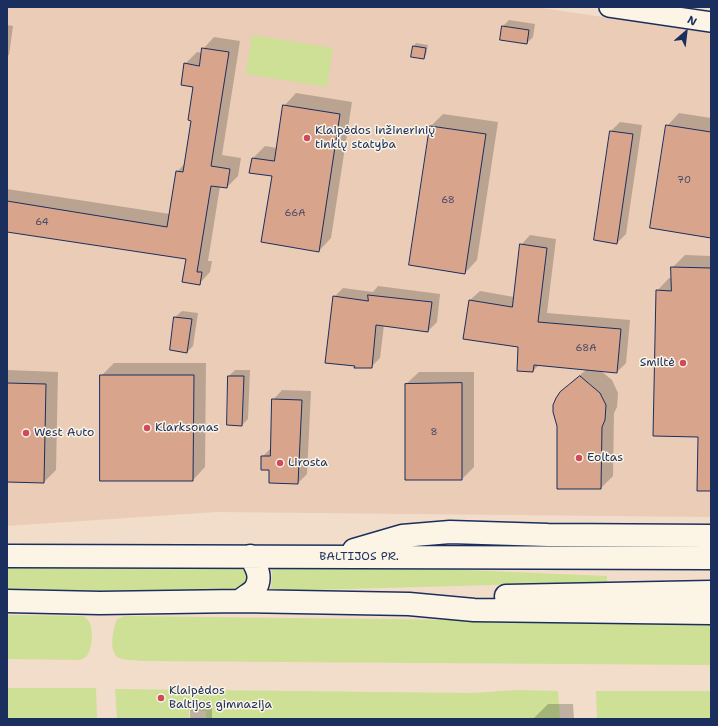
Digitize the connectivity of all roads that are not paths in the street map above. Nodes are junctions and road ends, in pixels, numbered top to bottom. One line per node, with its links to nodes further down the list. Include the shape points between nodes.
1 (609, 7): 2 (street)
2 (711, 22)
3 (711, 536): 6 (highway, via 450,532 402,536)
4 (7, 556): 5 (highway, BALTIJOS PR.)
5 (250, 556): 6 (highway, BALTIJOS PR.); 10 (highway, via 259,577 255,589)
6 (331, 556): 7 (highway, BALTIJOS PR.)
7 (711, 558)
8 (711, 592): 11 (highway, via 478,597)
9 (7, 601): 10 (highway)
10 (240, 601): 11 (highway)
11 (409, 604): 12 (highway, via 474,610)
12 (711, 613)

